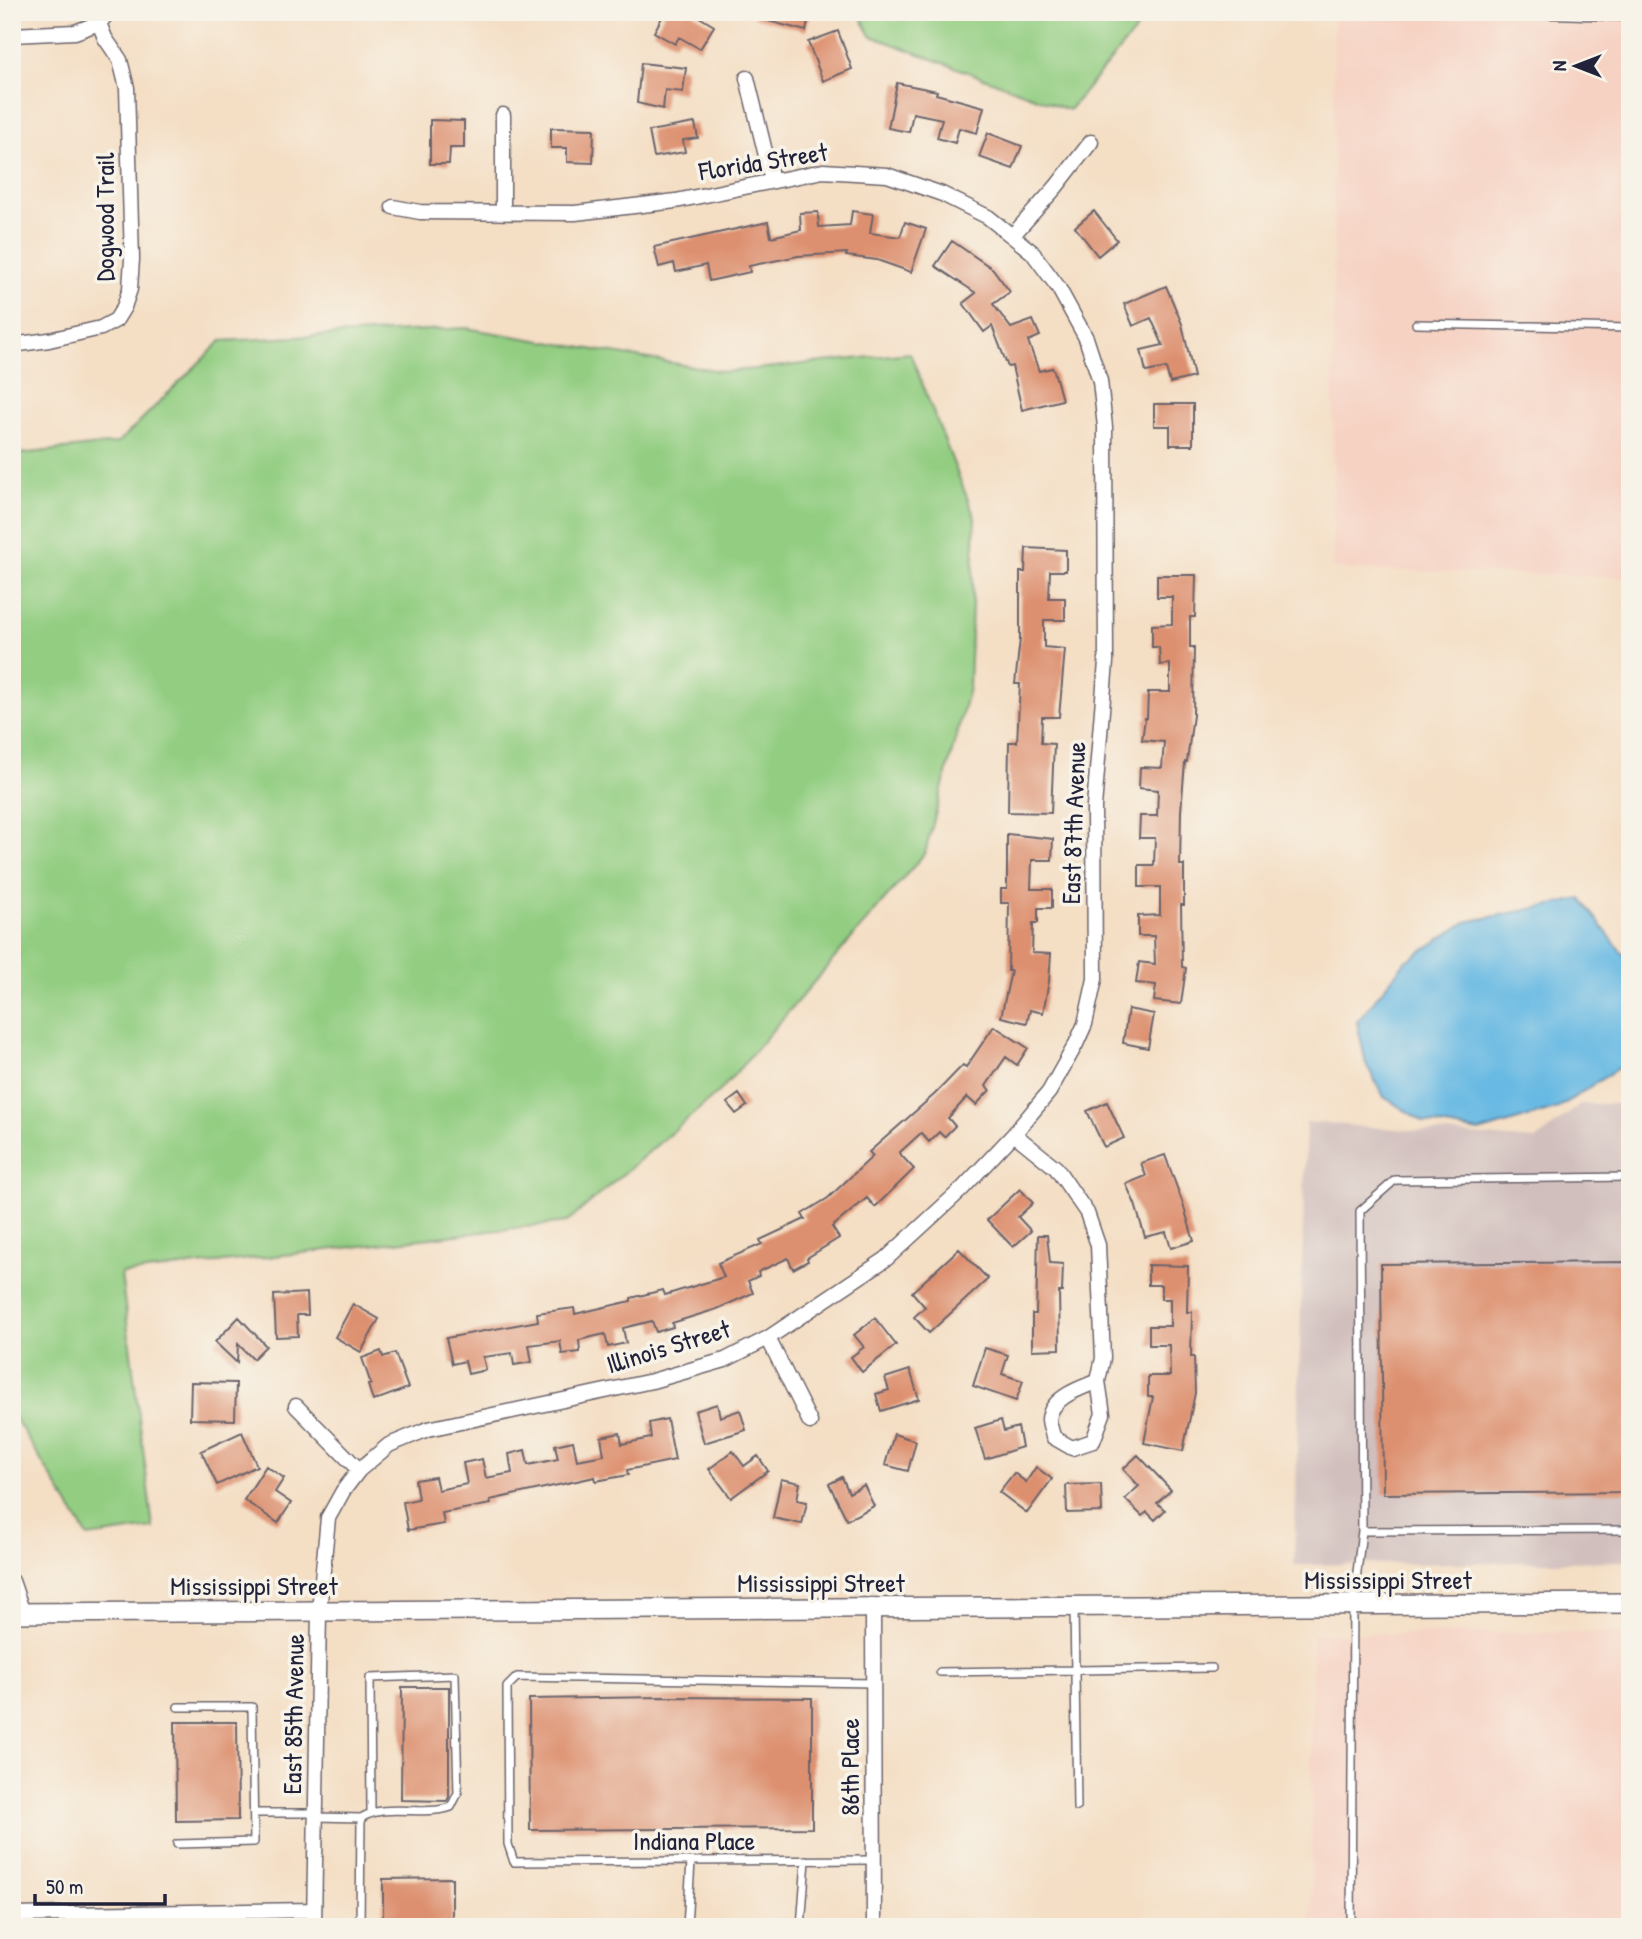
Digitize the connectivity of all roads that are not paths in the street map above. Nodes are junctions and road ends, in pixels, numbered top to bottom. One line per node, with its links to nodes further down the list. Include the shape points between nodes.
1 (1477, 12): 2 (lane)
2 (1630, 17)
3 (104, 18): 4 (street, via 75,32); 14 (street, Dogwood Trail, via 105,38 120,60 127,88 130,289 116,320 101,328)
4 (12, 35)
5 (747, 78): 8 (street)
6 (503, 115): 10 (street)
7 (1091, 142): 11 (street)
8 (772, 180): 10 (street, Florida Street, via 637,206 575,213); 11 (street, Florida Street, via 822,171 887,175 965,205)
9 (393, 207): 10 (street, Florida Street, via 420,212)
10 (503, 213)
11 (1012, 236): 15 (street, Florida Street, via 1032,252 1058,287 1086,338 1100,381)
12 (1416, 324): 13 (lane)
13 (1630, 328)
14 (12, 345)
15 (1105, 492): 16 (street, East 87th Avenue, via 1106,662 1094,807 1095,979 1076,1044 1049,1092)
16 (1014, 1134): 18 (street, Illinois Street, via 886,1259); 19 (street, via 1056,1168 1087,1213 1098,1245 1103,1358)
17 (1630, 1177): 24 (lane, via 1395,1180 1360,1211)
18 (768, 1338): 21 (street); 22 (street, Illinois Street, via 725,1360 652,1381 428,1429 389,1445)
19 (1098, 1381): 19 (street, via 1103,1414 1093,1441 1072,1448 1053,1437 1049,1420 1054,1405)
20 (296, 1406): 22 (street)
21 (810, 1422)
22 (359, 1470): 30 (street, East 85th Avenue, via 328,1518)
23 (1630, 1530): 24 (lane)
24 (1362, 1531): 27 (lane)
25 (12, 1581): 31 (street)
26 (1630, 1603): 27 (street, Mississippi Street)
27 (1353, 1605): 28 (street, Mississippi Street); 55 (lane)
28 (1074, 1606): 29 (street, Mississippi Street); 32 (lane)
29 (873, 1608): 30 (street, Mississippi Street); 35 (street, 86th Place)
30 (320, 1611): 31 (street, Mississippi Street); 40 (street, East 85th Avenue)
31 (18, 1613)
32 (1075, 1668): 33 (lane); 34 (lane); 37 (lane)
33 (1212, 1668)
34 (940, 1672)
35 (873, 1683): 44 (street, 86th Place); 45 (lane, Indiana Place, via 517,1677 507,1687 508,1844 514,1862)
36 (178, 1707): 39 (lane, via 252,1707)
37 (1077, 1807)
38 (371, 1811): 38 (lane, via 370,1678 455,1675 458,1793 451,1807 437,1812); 41 (lane)
39 (254, 1813): 40 (lane); 42 (lane, via 254,1842)
40 (315, 1815): 41 (lane); 46 (street, East 85th Avenue)
41 (361, 1818): 51 (lane)
42 (177, 1844)
43 (806, 1860): 44 (lane, Indiana Place); 45 (lane, Indiana Place); 53 (lane)
44 (873, 1860): 54 (street, 86th Place)
45 (691, 1861): 52 (lane)
46 (314, 1910): 49 (street); 50 (street, East 85th Avenue)
47 (12, 1915): 48 (street)
48 (84, 1920): 49 (street)
49 (186, 1920)
50 (314, 1927)
51 (360, 1927)
52 (687, 1927)
53 (801, 1927)
54 (874, 1927)
55 (1351, 1927)

